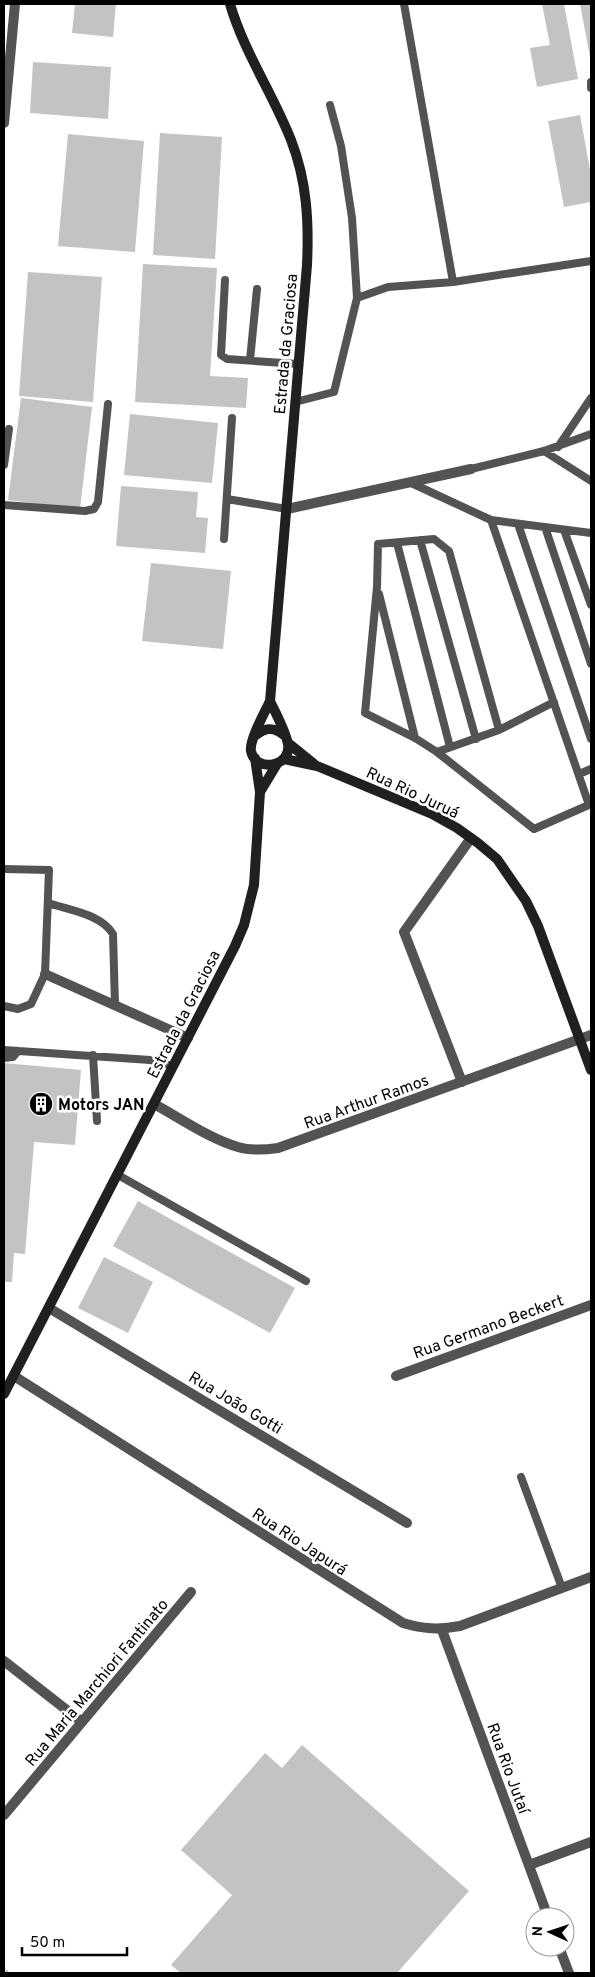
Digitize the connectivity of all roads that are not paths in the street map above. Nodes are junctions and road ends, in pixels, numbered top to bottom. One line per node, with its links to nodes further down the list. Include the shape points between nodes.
1 (15, 4): 7 (street)
2 (230, 4): 14 (main road, Estrada da Graciosa, via 243,40 291,141 304,184 308,239)
3 (404, 4): 10 (lane)
4 (591, 82): 5 (lane)
5 (591, 88)
6 (330, 105): 12 (lane, via 341,146 352,218)
7 (4, 123)
8 (591, 261): 10 (lane)
9 (225, 280): 13 (lane, via 222,355 227,359)
10 (453, 282): 12 (lane, via 388,287)
11 (257, 289): 13 (lane)
12 (357, 298): 16 (lane, via 334,392)
13 (250, 360): 14 (lane)
14 (298, 364): 16 (main road, Estrada da Graciosa)
15 (591, 398): 21 (lane)
16 (295, 402): 29 (main road, Estrada da Graciosa)
17 (108, 404): 28 (lane, via 98,502 94,509)
18 (232, 418): 27 (lane)
19 (9, 429): 23 (lane)
20 (591, 434): 21 (lane)
21 (558, 447): 22 (lane)
22 (544, 451): 24 (lane); 25 (lane)
23 (4, 465)
24 (471, 469): 26 (street)
25 (591, 481)
26 (409, 482): 29 (street); 30 (lane)
27 (227, 499): 29 (lane); 35 (lane)
28 (4, 505)
29 (287, 509): 41 (main road, Estrada da Graciosa)
30 (491, 520): 31 (lane); 42 (lane)
31 (518, 524): 32 (lane); 47 (lane)
32 (545, 527): 33 (lane); 40 (lane)
33 (564, 530): 34 (lane); 39 (lane)
34 (591, 533)
35 (224, 539)
36 (420, 540): 37 (lane); 43 (lane, via 434,539 449,551); 46 (lane)
37 (397, 543): 38 (lane, via 378,544); 49 (lane)
38 (377, 587): 45 (lane); 45 (lane, via 365,713)
39 (591, 604)
40 (591, 664)
41 (270, 701): 44 (main road, Estrada da Graciosa); 48 (main road, Estrada da Graciosa)
42 (554, 702): 43 (lane); 55 (lane)
43 (499, 730): 46 (lane)
44 (256, 735): 48 (main road, via 270,728 278,730); 51 (main road, via 251,750)
45 (415, 738): 50 (lane)
46 (476, 739): 49 (lane)
47 (591, 739)
48 (286, 740): 52 (main road, via 288,752); 53 (main road, Rua Rio Juruá)
49 (450, 747): 50 (lane)
50 (437, 752): 57 (lane, via 534,829)
51 (254, 758): 52 (main road, via 269,766); 56 (main road, Estrada da Graciosa)
52 (281, 762): 53 (main road, Rua Rio Juruá); 56 (main road, Estrada da Graciosa)
53 (317, 766): 58 (main road, Rua Rio Juruá, via 432,814)
54 (591, 769): 55 (lane)
55 (579, 774): 57 (lane)
56 (260, 792): 65 (main road, Estrada da Graciosa, via 254,885 248,911 235,946)
57 (590, 804)
58 (470, 838): 66 (main road, Rua Rio Juruá, via 496,860 526,901); 73 (street, via 404,932)
59 (4, 869): 60 (lane, via 49,870)
60 (48, 904): 61 (lane); 62 (lane, via 99,920 109,927 113,934)
61 (45, 974): 62 (street); 63 (lane, via 31,1004 18,1009)
62 (115, 1005): 65 (street)
63 (4, 1006)
64 (591, 1035): 66 (street, Rua Arthur Ramos)
65 (188, 1038): 71 (main road, Estrada da Graciosa)
66 (580, 1039): 72 (main road, Rua Rio Juruá); 73 (street, Rua Arthur Ramos)
67 (4, 1050): 68 (lane)
68 (18, 1051): 69 (lane); 70 (lane, via 13,1057)
69 (93, 1055): 71 (lane, via 150,1060); 75 (lane)
70 (4, 1058)
71 (173, 1066): 74 (main road, Estrada da Graciosa)
72 (591, 1070)
73 (462, 1082): 74 (street, Rua Arthur Ramos, via 295,1144 259,1150 224,1142)
74 (154, 1104): 76 (main road, Estrada da Graciosa)
75 (97, 1121)
76 (118, 1175): 77 (lane); 79 (main road, Estrada da Graciosa)
77 (306, 1281)
78 (591, 1304): 81 (street, Rua Germano Beckert)
79 (49, 1308): 80 (main road, Estrada da Graciosa); 84 (street, Rua João Gotti)
80 (14, 1376): 82 (main road, Estrada da Graciosa); 88 (street, Rua Rio Japurá, via 387,1615 420,1628)
81 (396, 1376)
82 (4, 1394)
83 (521, 1477): 86 (lane)
84 (407, 1523)
85 (591, 1577): 86 (street, Rua Rio Japurá)
86 (562, 1588): 88 (street, Rua Rio Japurá)
87 (191, 1592): 90 (street, Rua Maria Marchiori Fantinato)
88 (442, 1630): 93 (street, Rua Rio Jutaí)
89 (4, 1661): 90 (street)
90 (82, 1722): 91 (street, Rua Maria Marchiori Fantinato)
91 (4, 1815)
92 (591, 1842): 93 (street)
93 (529, 1865): 94 (street, Rua Rio Jutaí)
94 (544, 1907)
95 (563, 1957): 96 (street)
96 (569, 1973)

